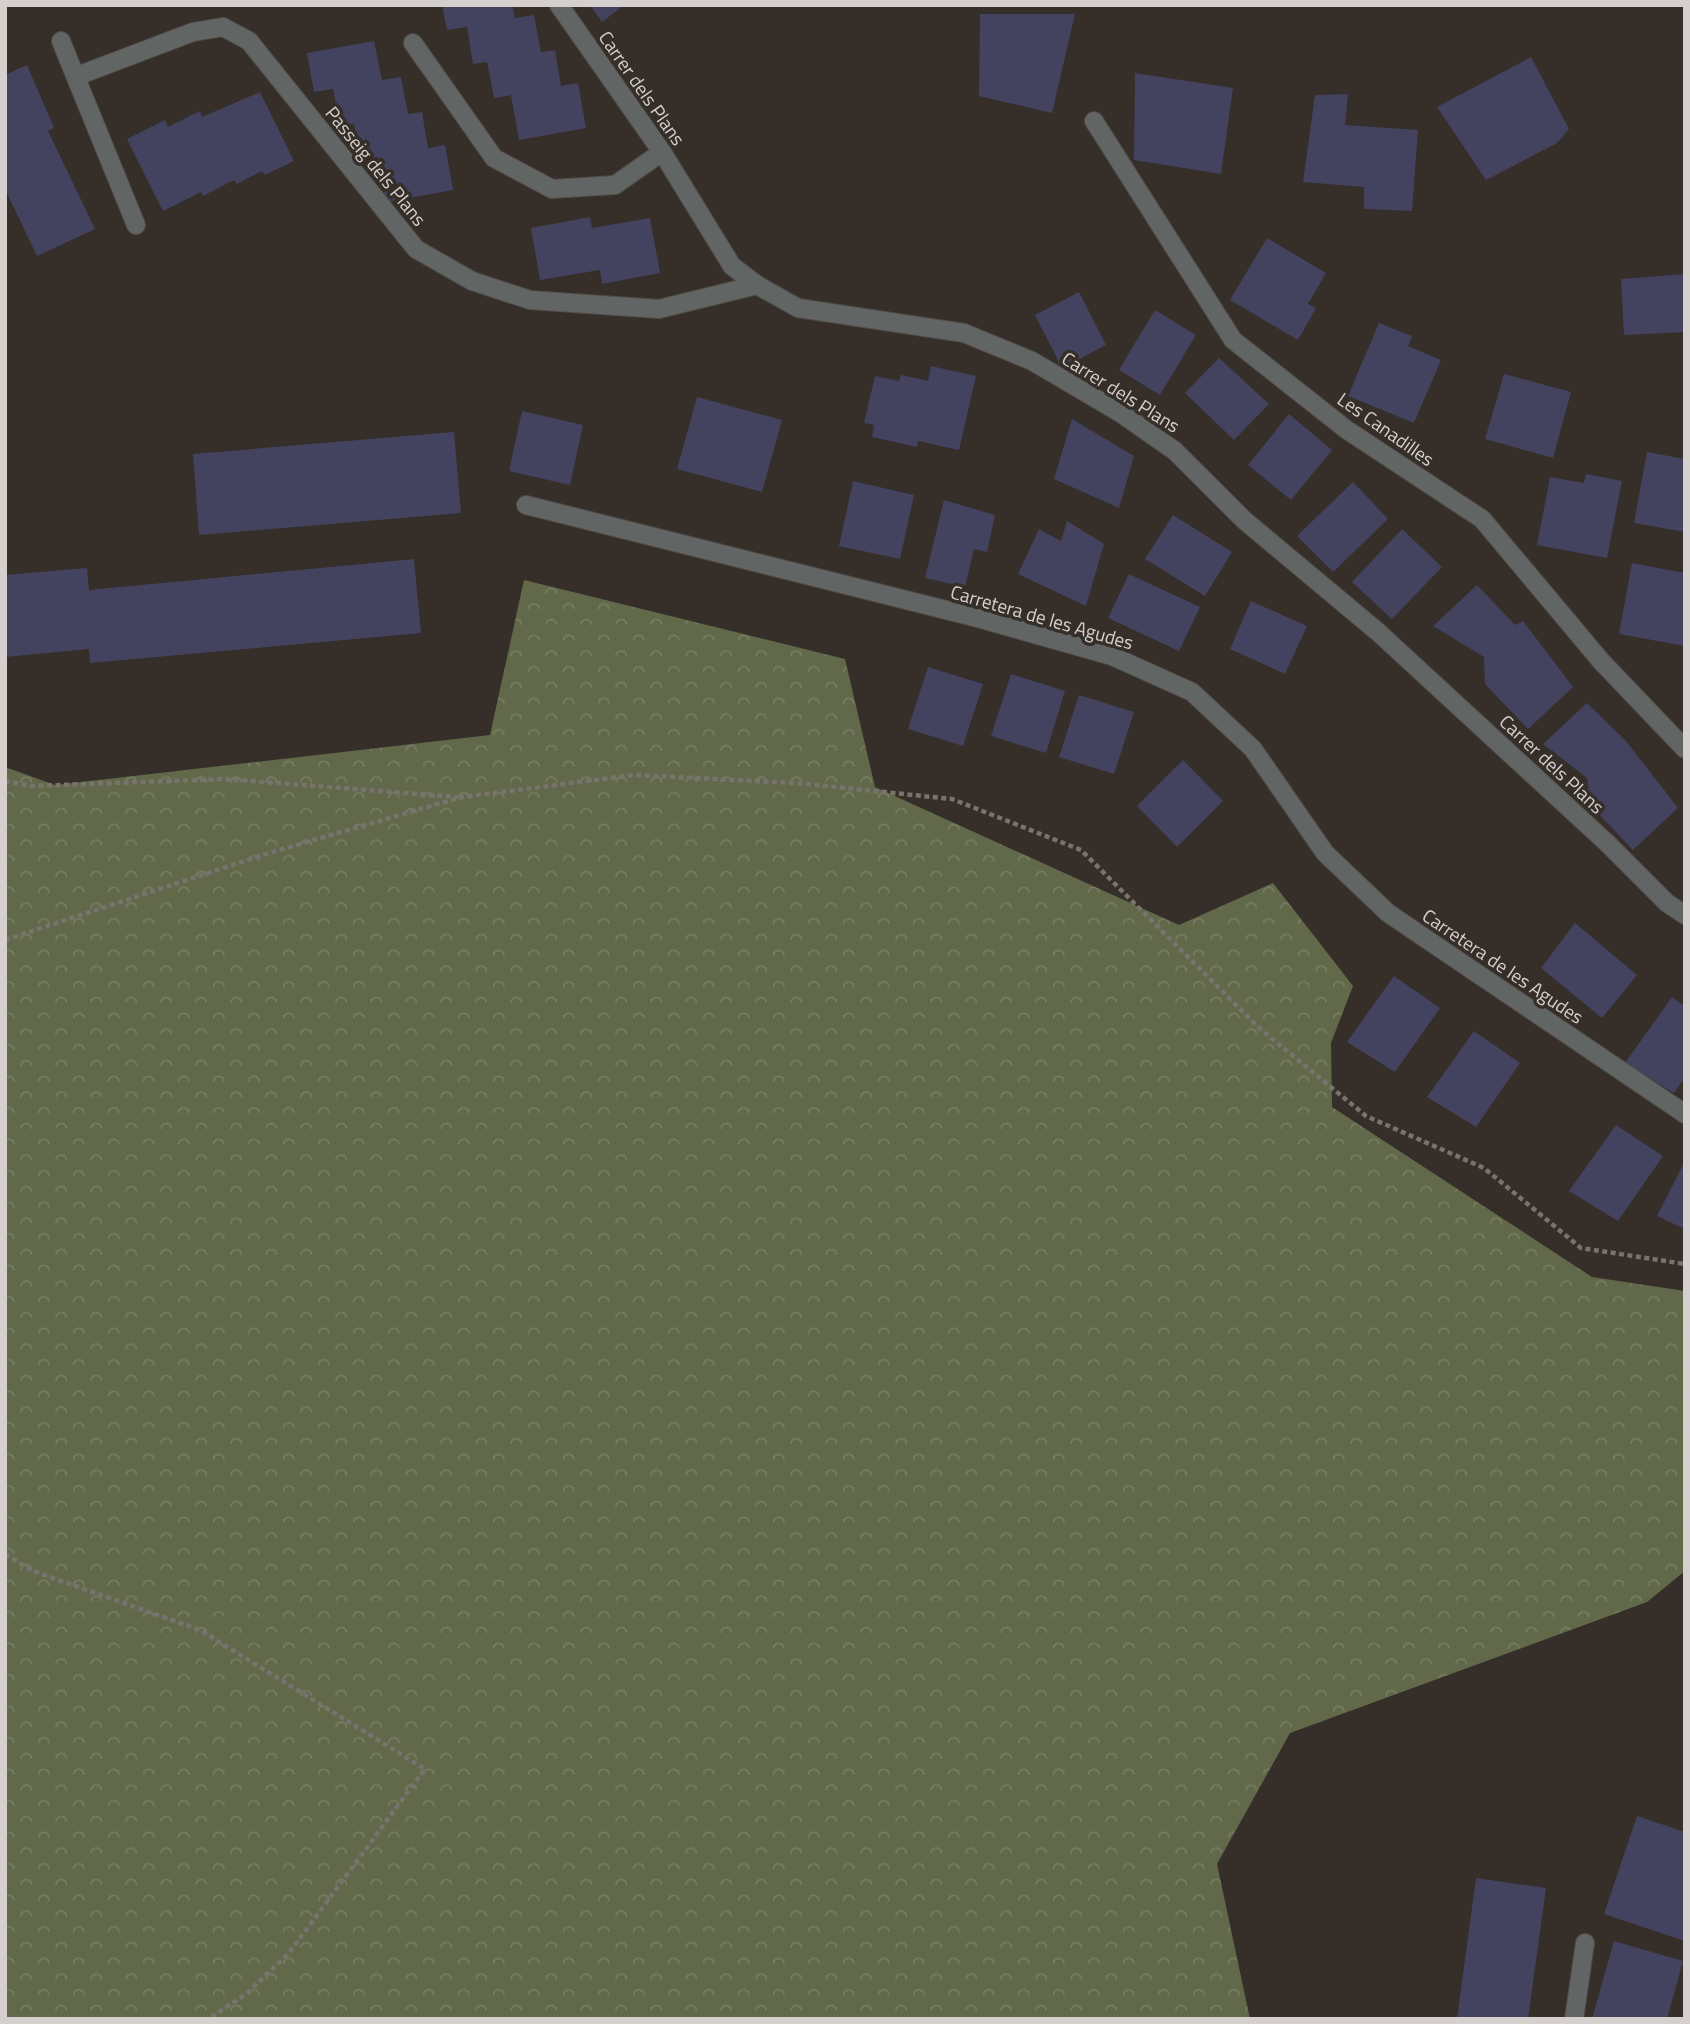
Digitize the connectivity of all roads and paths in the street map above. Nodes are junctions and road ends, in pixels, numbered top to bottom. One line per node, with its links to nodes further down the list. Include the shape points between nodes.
1 (559, 5): 6 (street, Carrer dels Plans)
2 (61, 41): 4 (street)
3 (413, 43): 6 (street, via 494,158 552,189 615,185)
4 (77, 76): 7 (street); 8 (street, Passeig dels Plans, via 193,32 223,27 249,41 416,249 472,281 530,300 659,309)
5 (1094, 121): 10 (street, Les Canadilles, via 1233,340 1347,430 1482,519 1601,661)
6 (663, 152): 8 (street, Carrer dels Plans, via 732,266)
7 (136, 225)
8 (757, 285): 13 (street, Carrer dels Plans, via 798,308 964,333 1032,361 1122,414 1175,452 1244,520 1378,632)
9 (526, 505): 15 (street, Carretera de les Agudes, via 1012,627 1112,656 1192,692 1253,749 1325,853 1388,913)
10 (1685, 749)
11 (5, 780): 12 (path, via 32,786 225,779)
12 (462, 797): 14 (path, via 269,853); 16 (path, via 634,775 796,783 952,799 1081,850 1258,1027 1366,1116 1484,1168 1581,1248)
13 (1685, 915)
14 (5, 940)
15 (1685, 1114)
16 (1685, 1264)
17 (5, 1554): 19 (path, via 33,1572 200,1630 425,1769 289,1953 246,1994)
18 (1585, 1943): 20 (street)
19 (208, 2019)
20 (1574, 2019)

